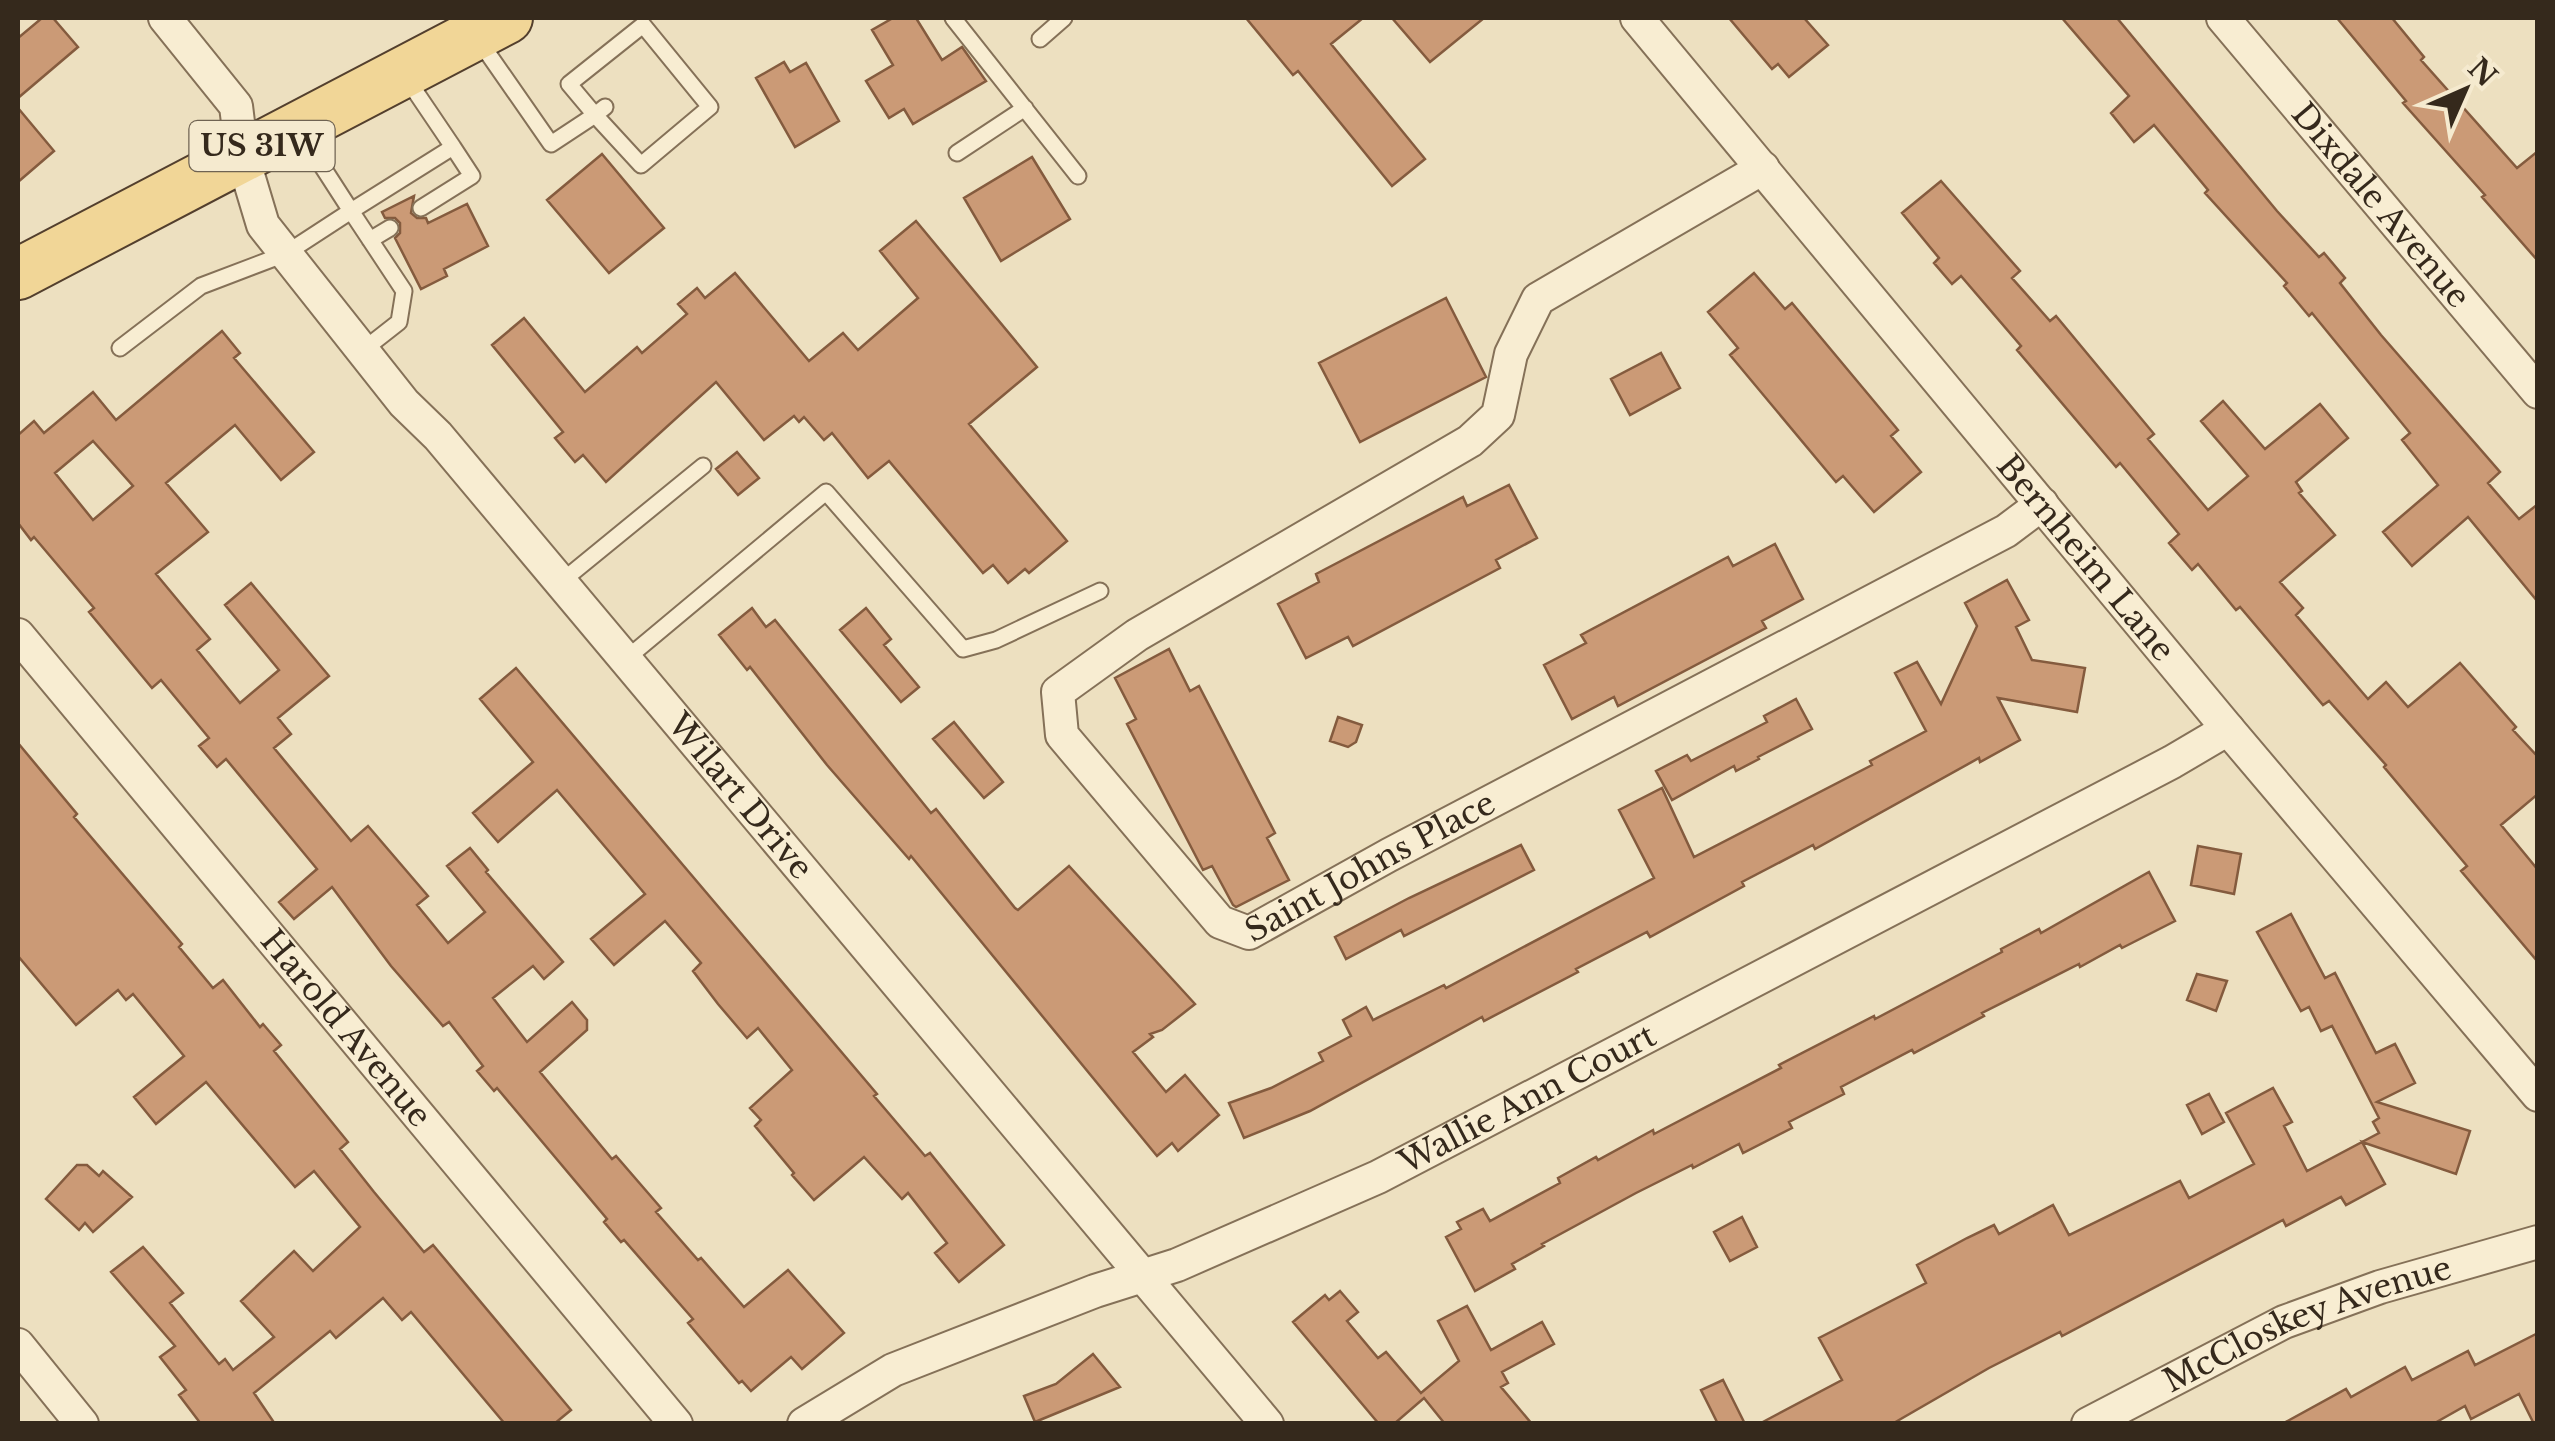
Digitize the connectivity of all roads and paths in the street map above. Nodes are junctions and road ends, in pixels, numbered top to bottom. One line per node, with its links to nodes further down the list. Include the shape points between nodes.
1 (165, 18): 17 (street, Wilart Drive, via 236,106)
2 (954, 18): 12 (lane)
3 (1064, 18): 8 (lane)
4 (1637, 18): 18 (street, Bernheim Lane)
5 (2223, 18): 28 (street, Dixdale Avenue)
6 (642, 21): 9 (lane); 13 (lane, via 569,84)
7 (491, 26): 11 (main road, US 31W); 13 (lane, via 550,144)
8 (1040, 39)
9 (670, 59): 10 (lane); 13 (lane, via 710,108 641,165)
10 (655, 71)
11 (403, 72): 14 (main road, US 31W); 15 (lane)
12 (1025, 108): 16 (lane); 19 (lane)
13 (600, 111)
14 (298, 129): 17 (main road, US 31W); 21 (lane)
15 (454, 147): 20 (lane, via 472,176); 21 (lane)
16 (957, 153)
17 (242, 156): 24 (street, Wilart Drive, via 262,226); 25 (main road, US 31W)
18 (1763, 168): 30 (street, Bernheim Lane); 30 (street, Saint Johns Place, via 1538,299 1511,354 1498,415 1470,441 1121,646 1058,692 1062,735 1220,922 1249,933 2006,531)
19 (1078, 176)
20 (421, 208)
21 (351, 211): 23 (lane); 24 (lane)
22 (390, 228): 23 (lane)
23 (370, 240): 27 (lane, via 404,291 399,322)
24 (285, 254): 26 (lane, via 200,286); 27 (street, Wilart Drive)
25 (24, 259)
26 (120, 348)
27 (362, 351): 31 (street, Wilart Drive)
28 (2538, 392)
29 (703, 466): 31 (lane)
30 (2042, 504): 35 (street, Bernheim Lane)
31 (562, 582): 34 (street, Wilart Drive)
32 (1100, 591): 34 (lane, via 963,649 826,492)
33 (18, 635): 41 (street, Harold Avenue)
34 (626, 659): 38 (street, Wilart Drive)
35 (2228, 729): 36 (street, Bernheim Lane); 38 (street, Wallie Ann Court, via 1378,1177)
36 (2538, 1094)
37 (2538, 1242): 44 (street, McCloskey Avenue, via 2284,1322)
38 (1143, 1276): 42 (street, Wallie Ann Court, via 892,1370); 43 (street, Wilart Drive)
39 (18, 1345): 40 (street)
40 (82, 1424)
41 (676, 1424)
42 (804, 1424)
43 (1266, 1424)
44 (2088, 1424)

